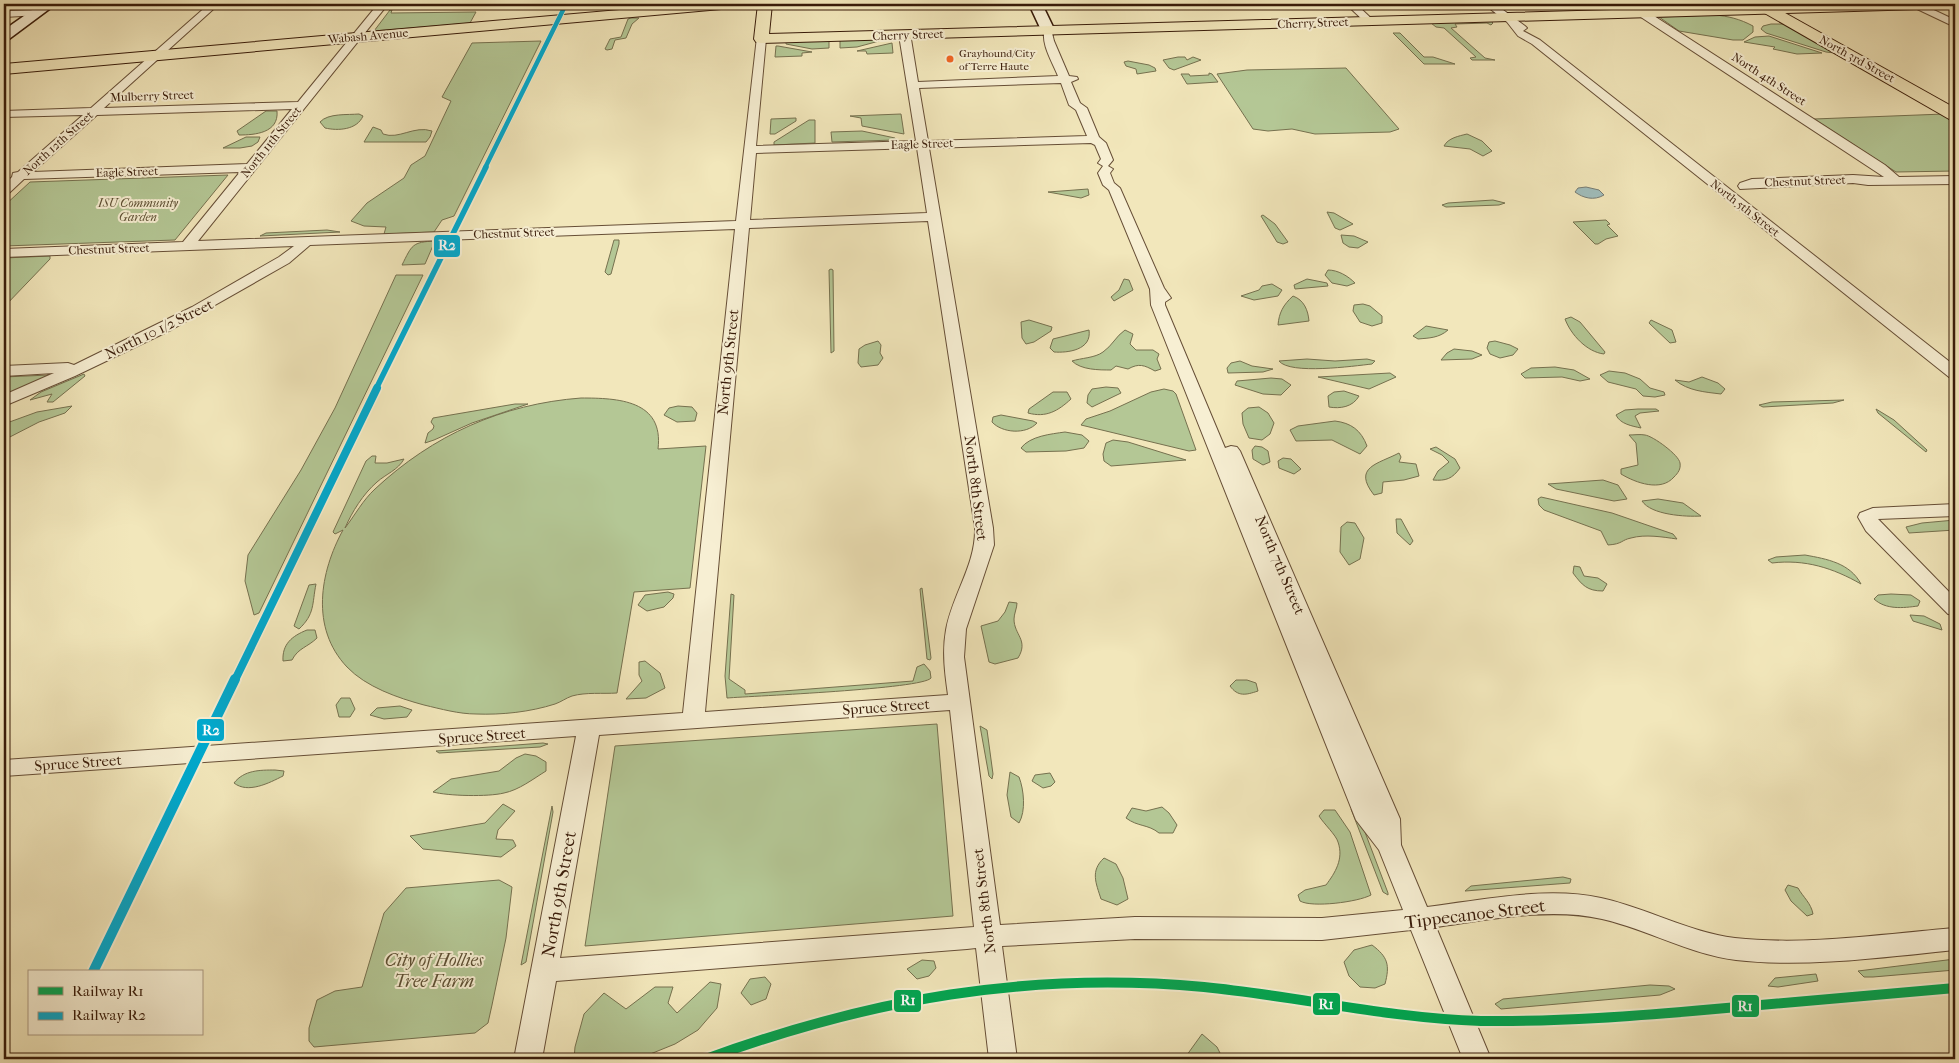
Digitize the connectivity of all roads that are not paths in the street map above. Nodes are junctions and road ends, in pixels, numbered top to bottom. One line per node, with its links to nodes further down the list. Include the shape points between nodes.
1 (49, 4): 13 (main road)
2 (214, 4): 24 (street)
3 (384, 4): 22 (street, North 11th Street)
4 (732, 4): 22 (main road, Wabash Avenue)
5 (764, 4): 23 (main road, North 9th Street)
6 (1036, 4): 19 (main road, North 7th Street)
7 (1351, 4): 17 (street)
8 (1489, 4): 16 (street, North 5th Street)
9 (1626, 4): 14 (street, North 4th Street)
10 (1955, 4): 11 (main road, Cherry Street)
11 (1918, 6): 12 (main road, Cherry Street); 18 (street)
12 (1773, 7): 14 (main road, Cherry Street); 28 (main road, North 3rd Street); 32 (main road, North 3rd Street)
13 (37, 13): 15 (street); 21 (main road)
14 (1641, 13): 16 (main road, Cherry Street); 41 (street, North 4th Street)
15 (4, 14)
16 (1508, 19): 17 (main road, Cherry Street); 45 (street, North 5th Street, via 1512,26)
17 (1369, 21): 19 (main road, Cherry Street)
18 (1955, 24)
19 (1049, 33): 20 (main road, Cherry Street); 26 (street, North 7th Street, via 1057,40)
20 (904, 35): 23 (main road, Cherry Street); 27 (street, North 8th Street)
21 (4, 36)
22 (356, 37): 24 (main road, Wabash Avenue); 29 (street, North 11th Street)
23 (761, 40): 35 (street, North 9th Street)
24 (157, 55): 25 (main road, Wabash Avenue); 30 (street, North 12th Street)
25 (4, 69)
26 (1069, 79): 27 (street); 33 (street, North 7th Street, via 1075,105 1081,108)
27 (914, 85): 34 (street, North 8th Street)
28 (1955, 102)
29 (302, 105): 30 (street, Mulberry Street); 36 (street, North 11th Street)
30 (94, 111): 31 (street, Mulberry Street); 38 (street, North 12th Street)
31 (4, 114)
32 (1955, 114)
33 (1094, 139): 34 (street, Eagle Street); 62 (street, North 7th Street, via 1091,144 1098,160 1105,166 1109,184 1114,188 1157,289 1169,305 1388,819)
34 (923, 144): 35 (street, Eagle Street); 47 (street, North 8th Street)
35 (750, 150): 48 (street, North 9th Street)
36 (250, 168): 38 (street, Eagle Street); 50 (street, North 11th Street)
37 (1955, 175): 40 (street, Chestnut Street)
38 (20, 176): 39 (street, Eagle Street); 46 (street, North 12th Street)
39 (4, 177)
40 (1914, 179): 41 (street, Chestnut Street); 42 (street, Chestnut Street)
41 (1895, 180): 43 (street, Chestnut Street)
42 (1955, 180)
43 (1868, 181): 44 (street, Chestnut Street)
44 (1744, 186): 45 (street, Chestnut Street)
45 (1718, 187): 54 (street, North 5th Street)
46 (4, 191)
47 (935, 217): 48 (street, Chestnut Street); 58 (street, North 8th Street, via 985,536 985,545 956,629 954,657)
48 (742, 224): 49 (street, Chestnut Street); 59 (street, North 9th Street)
49 (305, 242): 50 (street, Chestnut Street); 52 (street, North 10 1/2 Street, via 273,267 215,301)
50 (187, 246): 51 (street, Chestnut Street)
51 (4, 253)
52 (82, 366): 53 (street); 55 (street, North 10 1/2 Street)
53 (4, 371)
54 (1955, 374)
55 (4, 401)
56 (1955, 510): 57 (street, via 1866,517)
57 (1955, 610)
58 (960, 702): 59 (street, Spruce Street); 64 (street, North 8th Street)
59 (692, 721): 60 (street, Spruce Street)
60 (589, 728): 61 (street, Spruce Street); 66 (street, North 9th Street)
61 (4, 768)
62 (1389, 845): 63 (street, North 7th Street)
63 (1419, 918): 64 (street, Tippecanoe Street, via 1392,924 1313,929 1114,928); 65 (street, Tippecanoe Street, via 1569,904 1604,909 1716,946 1778,952); 69 (street, North 7th Street)
64 (988, 935): 66 (street, Tippecanoe Street); 68 (street, North 8th Street)
65 (1955, 939)
66 (545, 970): 67 (street, North 9th Street)
67 (528, 1059)
68 (1003, 1059)
69 (1478, 1059)

